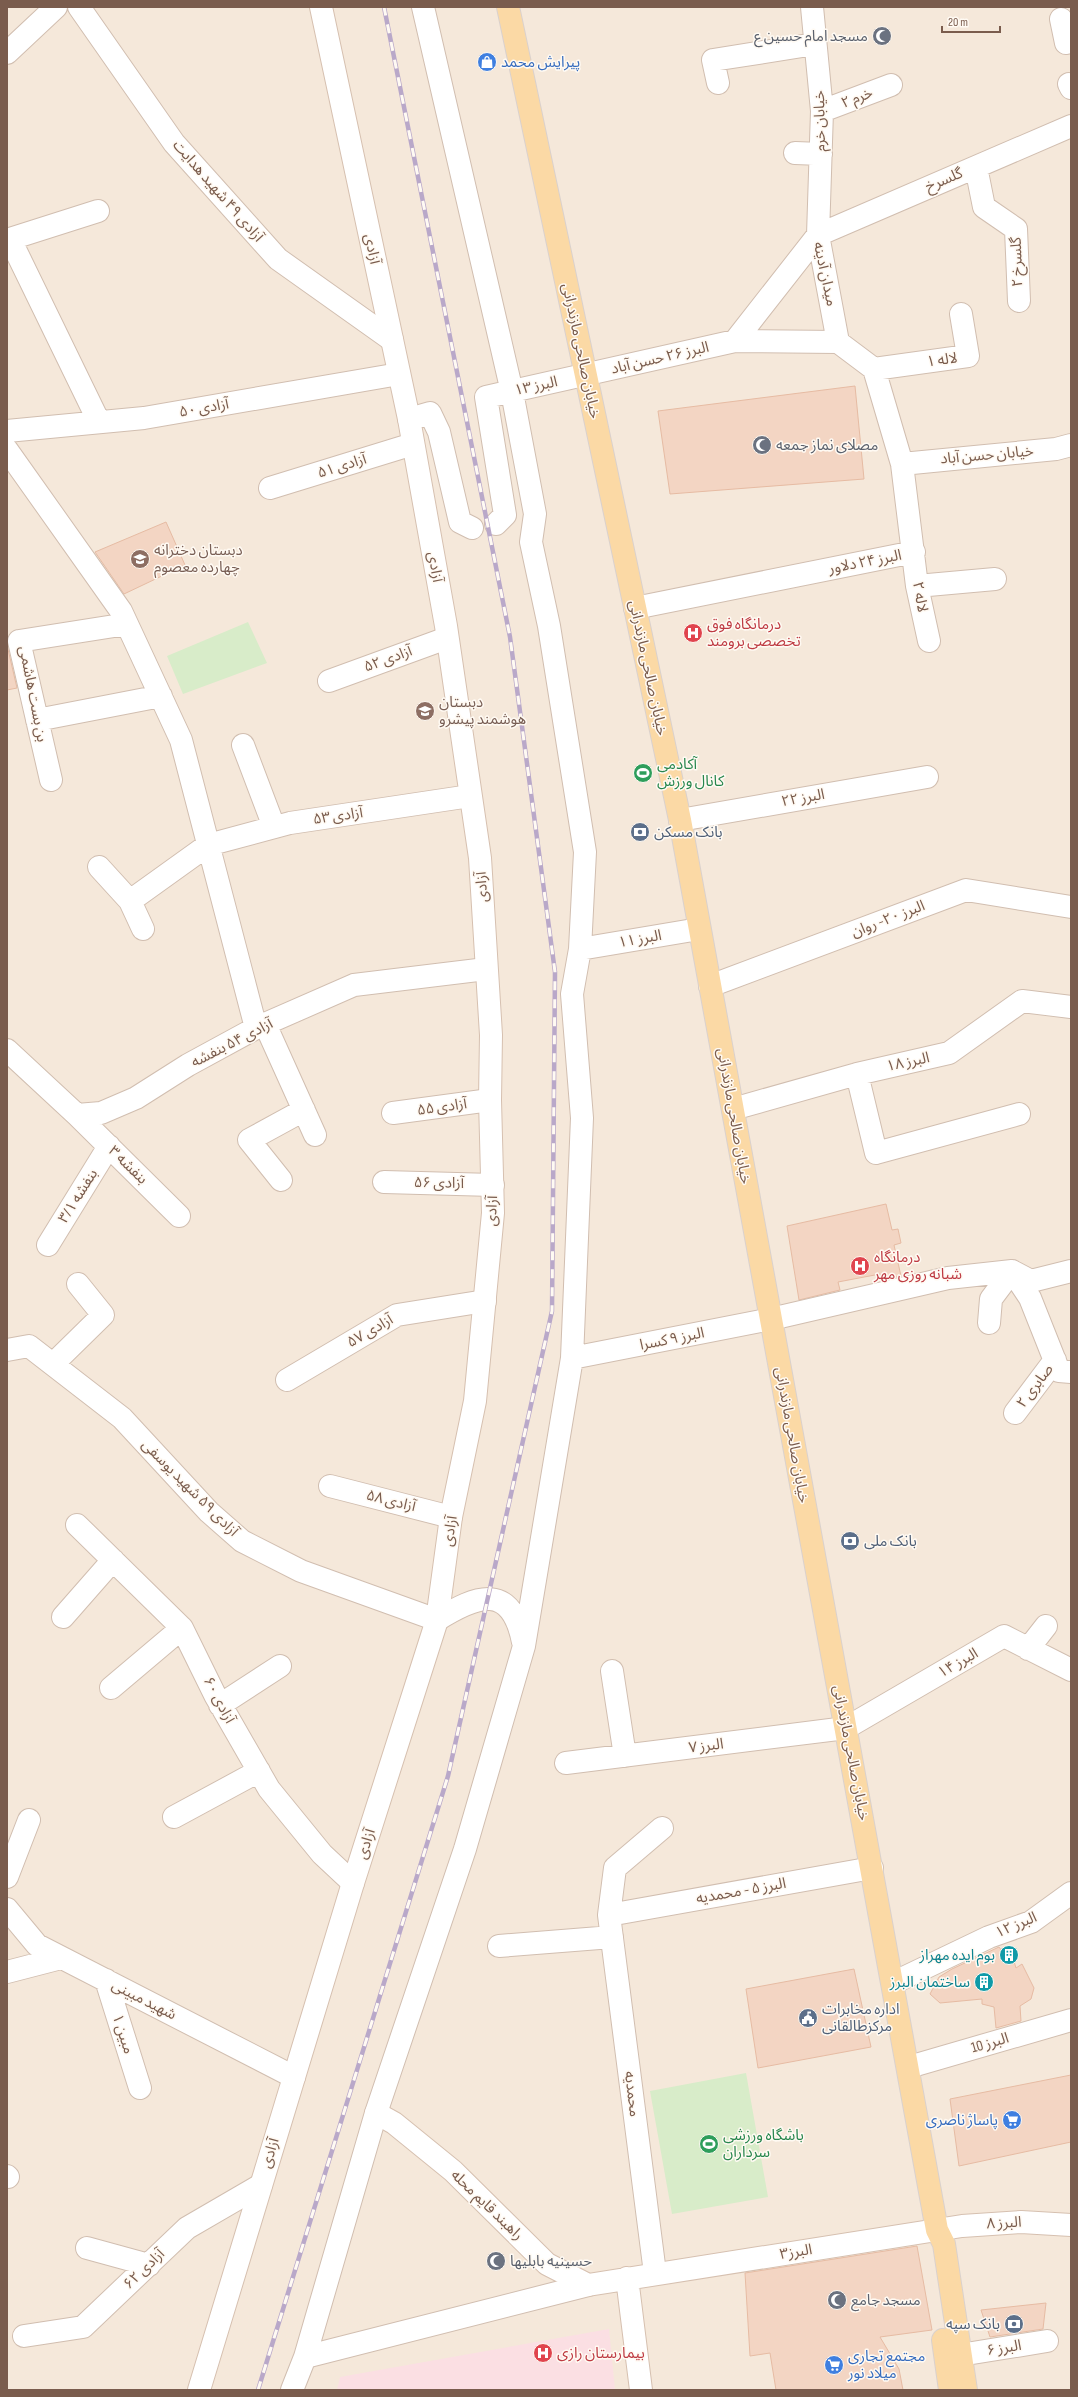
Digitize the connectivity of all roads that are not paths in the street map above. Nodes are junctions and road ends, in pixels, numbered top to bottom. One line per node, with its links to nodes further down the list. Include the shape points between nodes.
1 (56, 7): 10 (street)
2 (79, 7): 23 (street, آزادی ۴۹ شهید هدایت, via 174,143 278,259)
3 (321, 7): 23 (street, آزادی)
4 (423, 7): 29 (street)
5 (508, 7): 28 (main road, خیابان صالحی مازندرانی)
6 (812, 7): 9 (street, خیابان خرم)
7 (1060, 19): 8 (street, via 1066,44)
8 (1071, 42)
9 (816, 44): 11 (street, via 713,60); 13 (street, خیابان خرم)
10 (10, 47)
11 (718, 83)
12 (891, 85): 13 (street, خرم ۲)
13 (822, 111): 16 (street, خیابان خرم)
14 (1071, 126): 17 (street, گلسرخ)
15 (795, 154): 16 (street)
16 (821, 154): 19 (street, خیابان خرم)
17 (976, 167): 19 (street, گلسرخ); 21 (street, گلسرخ ۲, via 984,207 1016,229)
18 (98, 211): 20 (street)
19 (818, 235): 24 (street, میدان آدینه); 25 (street, میدان آدینه)
20 (9, 240): 31 (street)
21 (1019, 301)
22 (961, 314): 26 (street, لاله ۱, via 968,356)
23 (392, 340): 27 (street, آزادی)
24 (735, 341): 25 (street); 28 (street, البرز ۲۶ حسن آباد)
25 (838, 342): 26 (street)
26 (874, 369): 36 (street, البرز ۲۴ دلاور)
27 (399, 374): 30 (street, آزادی); 31 (street, آزادی ۵۰, via 144,418)
28 (586, 376): 29 (street, البرز ۱۳); 43 (main road, خیابان صالحی مازندرانی)
29 (512, 392): 38 (street, البرز ۱۳, via 486,407 505,515); 63 (street, via 535,514 531,542 549,626 584,852)
30 (408, 419): 33 (street, آزادی); 39 (street, via 430,414 439,432 460,522)
31 (99, 422): 32 (street, آزادی ۵۰)
32 (7, 431)
33 (413, 444): 37 (street, آزادی ۵۱); 45 (street, آزادی)
34 (1071, 445): 36 (street, خیابان حسن آباد, via 1056,449)
35 (7, 450): 44 (street, via 121,611)
36 (902, 464): 40 (street, البرز ۲۴ دلاور)
37 (270, 488)
38 (496, 524)
39 (472, 528)
40 (914, 552): 42 (street, لاله ۲); 43 (street, البرز ۲۴ دلاور)
41 (996, 579): 42 (street)
42 (918, 586): 46 (street, لاله ۲)
43 (635, 608): 55 (main road, خیابان صالحی مازندرانی)
44 (127, 624): 47 (street, بن بست هاشمی); 49 (street)
45 (447, 638): 48 (street, آزادی ۵۲); 54 (street, آزادی)
46 (929, 641)
47 (13, 643): 50 (street, بن بست هاشمی)
48 (329, 681)
49 (161, 696): 50 (street); 57 (street, via 181,740)
50 (37, 720): 53 (street, بن بست هاشمی)
51 (243, 745): 56 (street)
52 (927, 777): 55 (street, البرز ۲۲)
53 (51, 780)
54 (470, 796): 56 (street, آزادی ۵۳); 64 (street, آزادی, via 480,858)
55 (680, 820): 62 (main road, خیابان صالحی مازندرانی)
56 (274, 827): 57 (street, آزادی ۵۳)
57 (208, 845): 59 (street); 67 (street)
58 (100, 867): 59 (street)
59 (130, 902): 61 (street)
60 (1071, 907): 65 (street, البرز ۲۰- روان, via 966,890)
61 (143, 929)
62 (699, 929): 63 (street, البرز ۱۱); 65 (main road, خیابان صالحی مازندرانی)
63 (580, 949): 90 (street, via 572,994 582,1118)
64 (486, 969): 67 (street, آزادی ۵۴ بنفشه, via 354,985); 70 (street, آزادی, via 491,1035)
65 (710, 986): 71 (main road, خیابان صالحی مازندرانی)
66 (1071, 1007): 69 (street, البرز ۱۸, via 1022,1002 949,1053)
67 (261, 1026): 72 (street); 75 (street, آزادی ۵۴ بنفشه, via 188,1065 136,1098 101,1113)
68 (7, 1050): 75 (street)
69 (857, 1074): 71 (street, البرز ۱۸); 74 (street, via 876,1153)
70 (490, 1100): 73 (street, آزادی ۵۵); 80 (street, آزادی)
71 (733, 1109): 87 (main road, خیابان صالحی مازندرانی)
72 (304, 1110): 76 (street); 78 (street, via 249,1140)
73 (393, 1113)
74 (1019, 1114)
75 (77, 1115): 77 (street, بنفشه ۳)
76 (315, 1134)
77 (109, 1146): 81 (street, بنفشه ۳); 82 (street, بنفشه ۳/۱)
78 (281, 1180)
79 (384, 1182): 80 (street, آزادی ۵۶)
80 (493, 1185): 86 (street, آزادی, via 494,1213)
81 (179, 1216)
82 (48, 1245)
83 (1012, 1271): 84 (street, via 1031,1281); 87 (street, البرز ۹ کسرا, via 948,1278); 88 (street, via 991,1299); 92 (street, via 1030,1298)
84 (1071, 1271)
85 (78, 1284): 91 (street, via 103,1315)
86 (485, 1301): 93 (street, آزادی ۵۷, via 397,1314); 96 (street, آزادی, via 475,1401)
87 (771, 1320): 90 (street, البرز ۹ کسرا); 110 (main road, خیابان صالحی مازندرانی)
88 (989, 1323)
89 (7, 1350): 91 (street, آزادی ۵۹ شهید یوسفی, via 29,1346)
90 (572, 1358): 103 (street)
91 (53, 1364): 100 (street, آزادی ۵۹ شهید یوسفی, via 122,1418 209,1512 242,1541 301,1571)
92 (1063, 1366): 94 (street, صابری ۲)
93 (287, 1380)
94 (1015, 1413)
95 (330, 1486): 96 (street, آزادی ۵۸)
96 (451, 1517): 100 (street, آزادی)
97 (77, 1525): 98 (street, آزادی ۶۰)
98 (113, 1560): 99 (street); 102 (street, آزادی ۶۰)
99 (63, 1617)
100 (437, 1620): 103 (street, via 463,1604 488,1598 508,1607 519,1622); 119 (street, آزادی)
101 (1046, 1626): 104 (street)
102 (182, 1628): 108 (street); 109 (street, آزادی ۶۰)
103 (524, 1646): 133 (street, via 465,1849)
104 (1028, 1649): 106 (street, البرز ۱۴); 110 (street, البرز ۱۴, via 1001,1630)
105 (280, 1666): 109 (street)
106 (1071, 1670)
107 (612, 1671): 111 (street)
108 (111, 1688)
109 (220, 1705): 113 (street, آزادی ۶۰)
110 (846, 1728): 111 (street, البرز ۷); 117 (main road, خیابان صالحی مازندرانی)
111 (625, 1756): 112 (street, البرز ۷)
112 (566, 1763)
113 (259, 1771): 114 (street); 119 (street, آزادی ۶۰, via 269,1789 322,1854)
114 (174, 1817)
115 (30, 1820): 118 (street)
116 (662, 1828): 122 (street, محمدیه, via 615,1868)
117 (872, 1868): 122 (street, البرز ۵ - محمدیه); 128 (main road, خیابان صالحی مازندرانی)
118 (7, 1877)
119 (353, 1883): 131 (street, آزادی)
120 (1071, 1893): 128 (street, البرز ۱۲, via 1031,1922 989,1937)
121 (7, 1908): 125 (street, شهید مبینی, via 36,1945)
122 (609, 1915): 123 (street, محمدیه)
123 (612, 1937): 124 (street); 139 (street, محمدیه)
124 (498, 1946)
125 (61, 1958): 126 (street); 127 (street, شهید مبینی)
126 (7, 1972)
127 (106, 1980): 131 (street, شهید مبینی); 132 (street, مبین ۱)
128 (893, 1983): 130 (main road, خیابان صالحی مازندرانی)
129 (1071, 2020): 130 (street, البرز 10)
130 (908, 2067): 136 (main road, خیابان صالحی مازندرانی)
131 (294, 2077): 134 (street, آزادی)
132 (140, 2088)
133 (376, 2113): 141 (street, راهبند قایم محله, via 394,2123 453,2171 547,2264); 145 (street)
134 (260, 2185): 138 (street, آزادی ۶۲, via 187,2228); 146 (street, آزادی)
135 (1071, 2225): 136 (street, البرز ۸, via 1021,2222)
136 (937, 2230): 139 (street, البرز۳); 144 (main road, خیابان صالحی مازندرانی, via 944,2244); 149 (main road, خیابان صالحی مازندرانی, via 930,2244)
137 (87, 2248): 138 (street)
138 (149, 2265): 142 (street, آزادی ۶۲, via 83,2327)
139 (655, 2273): 140 (street)
140 (627, 2278): 141 (street); 148 (street)
141 (588, 2285): 145 (street)
142 (24, 2336)
143 (1047, 2341): 144 (street, البرز ۶)
144 (960, 2354): 150 (main road, خیابان صالحی مازندرانی)
145 (305, 2357): 147 (street)
146 (199, 2390)
147 (292, 2390)
148 (641, 2390)
149 (950, 2390)
150 (966, 2390)

